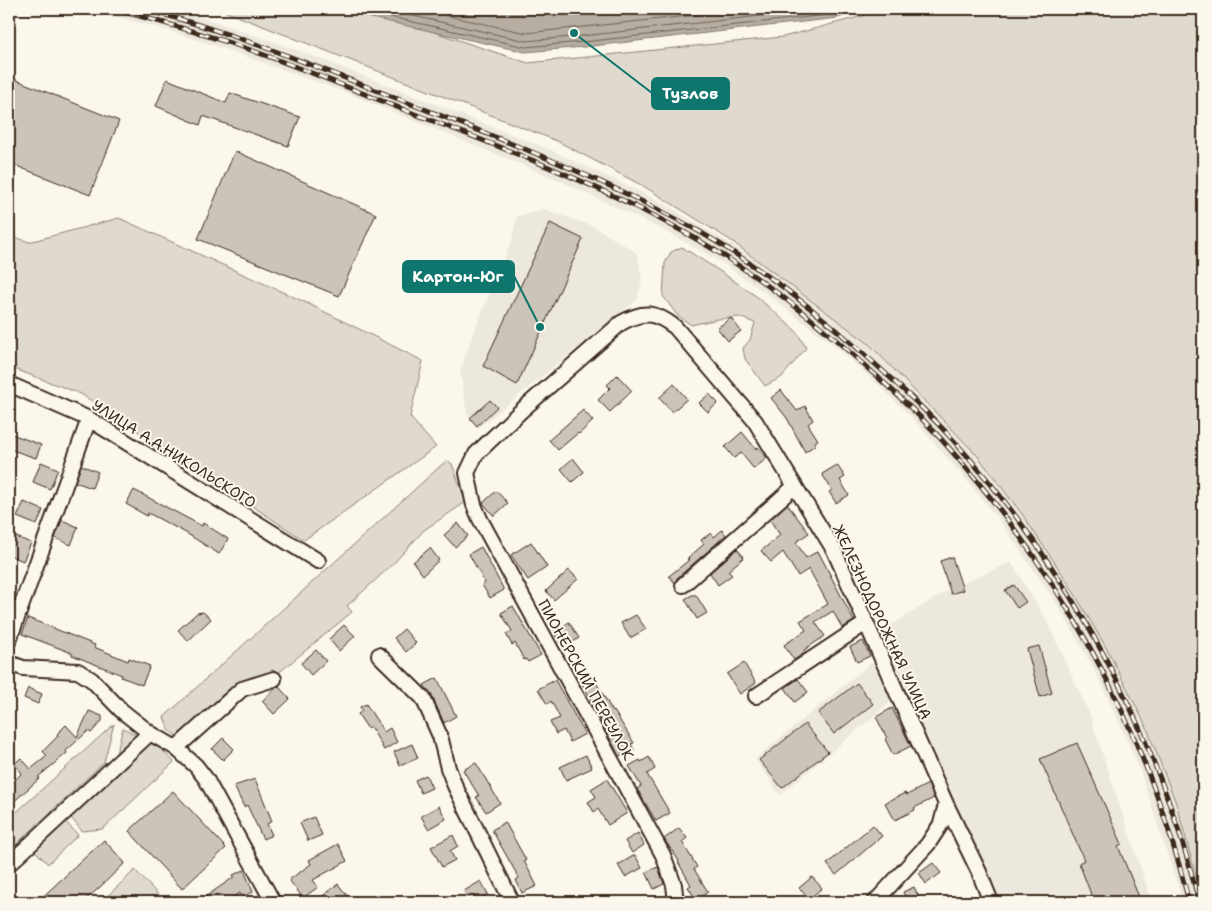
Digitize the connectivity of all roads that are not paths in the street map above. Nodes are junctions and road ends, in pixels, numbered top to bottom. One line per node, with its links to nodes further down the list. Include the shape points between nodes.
1 (9, 384): 2 (street, УЛИЦА А.А.НИКОЛЬСКОГО)
2 (89, 418): 5 (street, УЛИЦА А.А.НИКОЛЬСКОГО); 8 (street)
3 (467, 473): 4 (street, ЖЕЛЕЗНОДОРОЖНАЯ УЛИЦА, via 482,448 621,322 648,314 675,327 755,421); 19 (street, ПИОНЕРСКИЙ ПЕРЕУЛОК, via 480,519 663,855 674,885)
4 (795, 486): 6 (street); 7 (street, ЖЕЛЕЗНОДОРОЖНАЯ УЛИЦА, via 834,550)
5 (318, 561)
6 (683, 585)
7 (866, 623): 12 (street); 15 (street, ЖЕЛЕЗНОДОРОЖНАЯ УЛИЦА)
8 (9, 640)
9 (379, 655): 18 (street, via 423,698 440,736 455,786)
10 (9, 662): 13 (street, via 23,668 78,672 92,680 122,711)
11 (274, 679): 14 (street, via 242,689)
12 (756, 696)
13 (150, 733): 14 (street); 16 (street)
14 (176, 748): 17 (street, via 206,779)
15 (946, 804): 20 (street, via 941,824 928,844); 21 (street, ЖЕЛЕЗНОДОРОЖНАЯ УЛИЦА)
16 (9, 864)
17 (273, 902)
18 (512, 902)
19 (676, 902)
20 (875, 902)
21 (991, 902)

